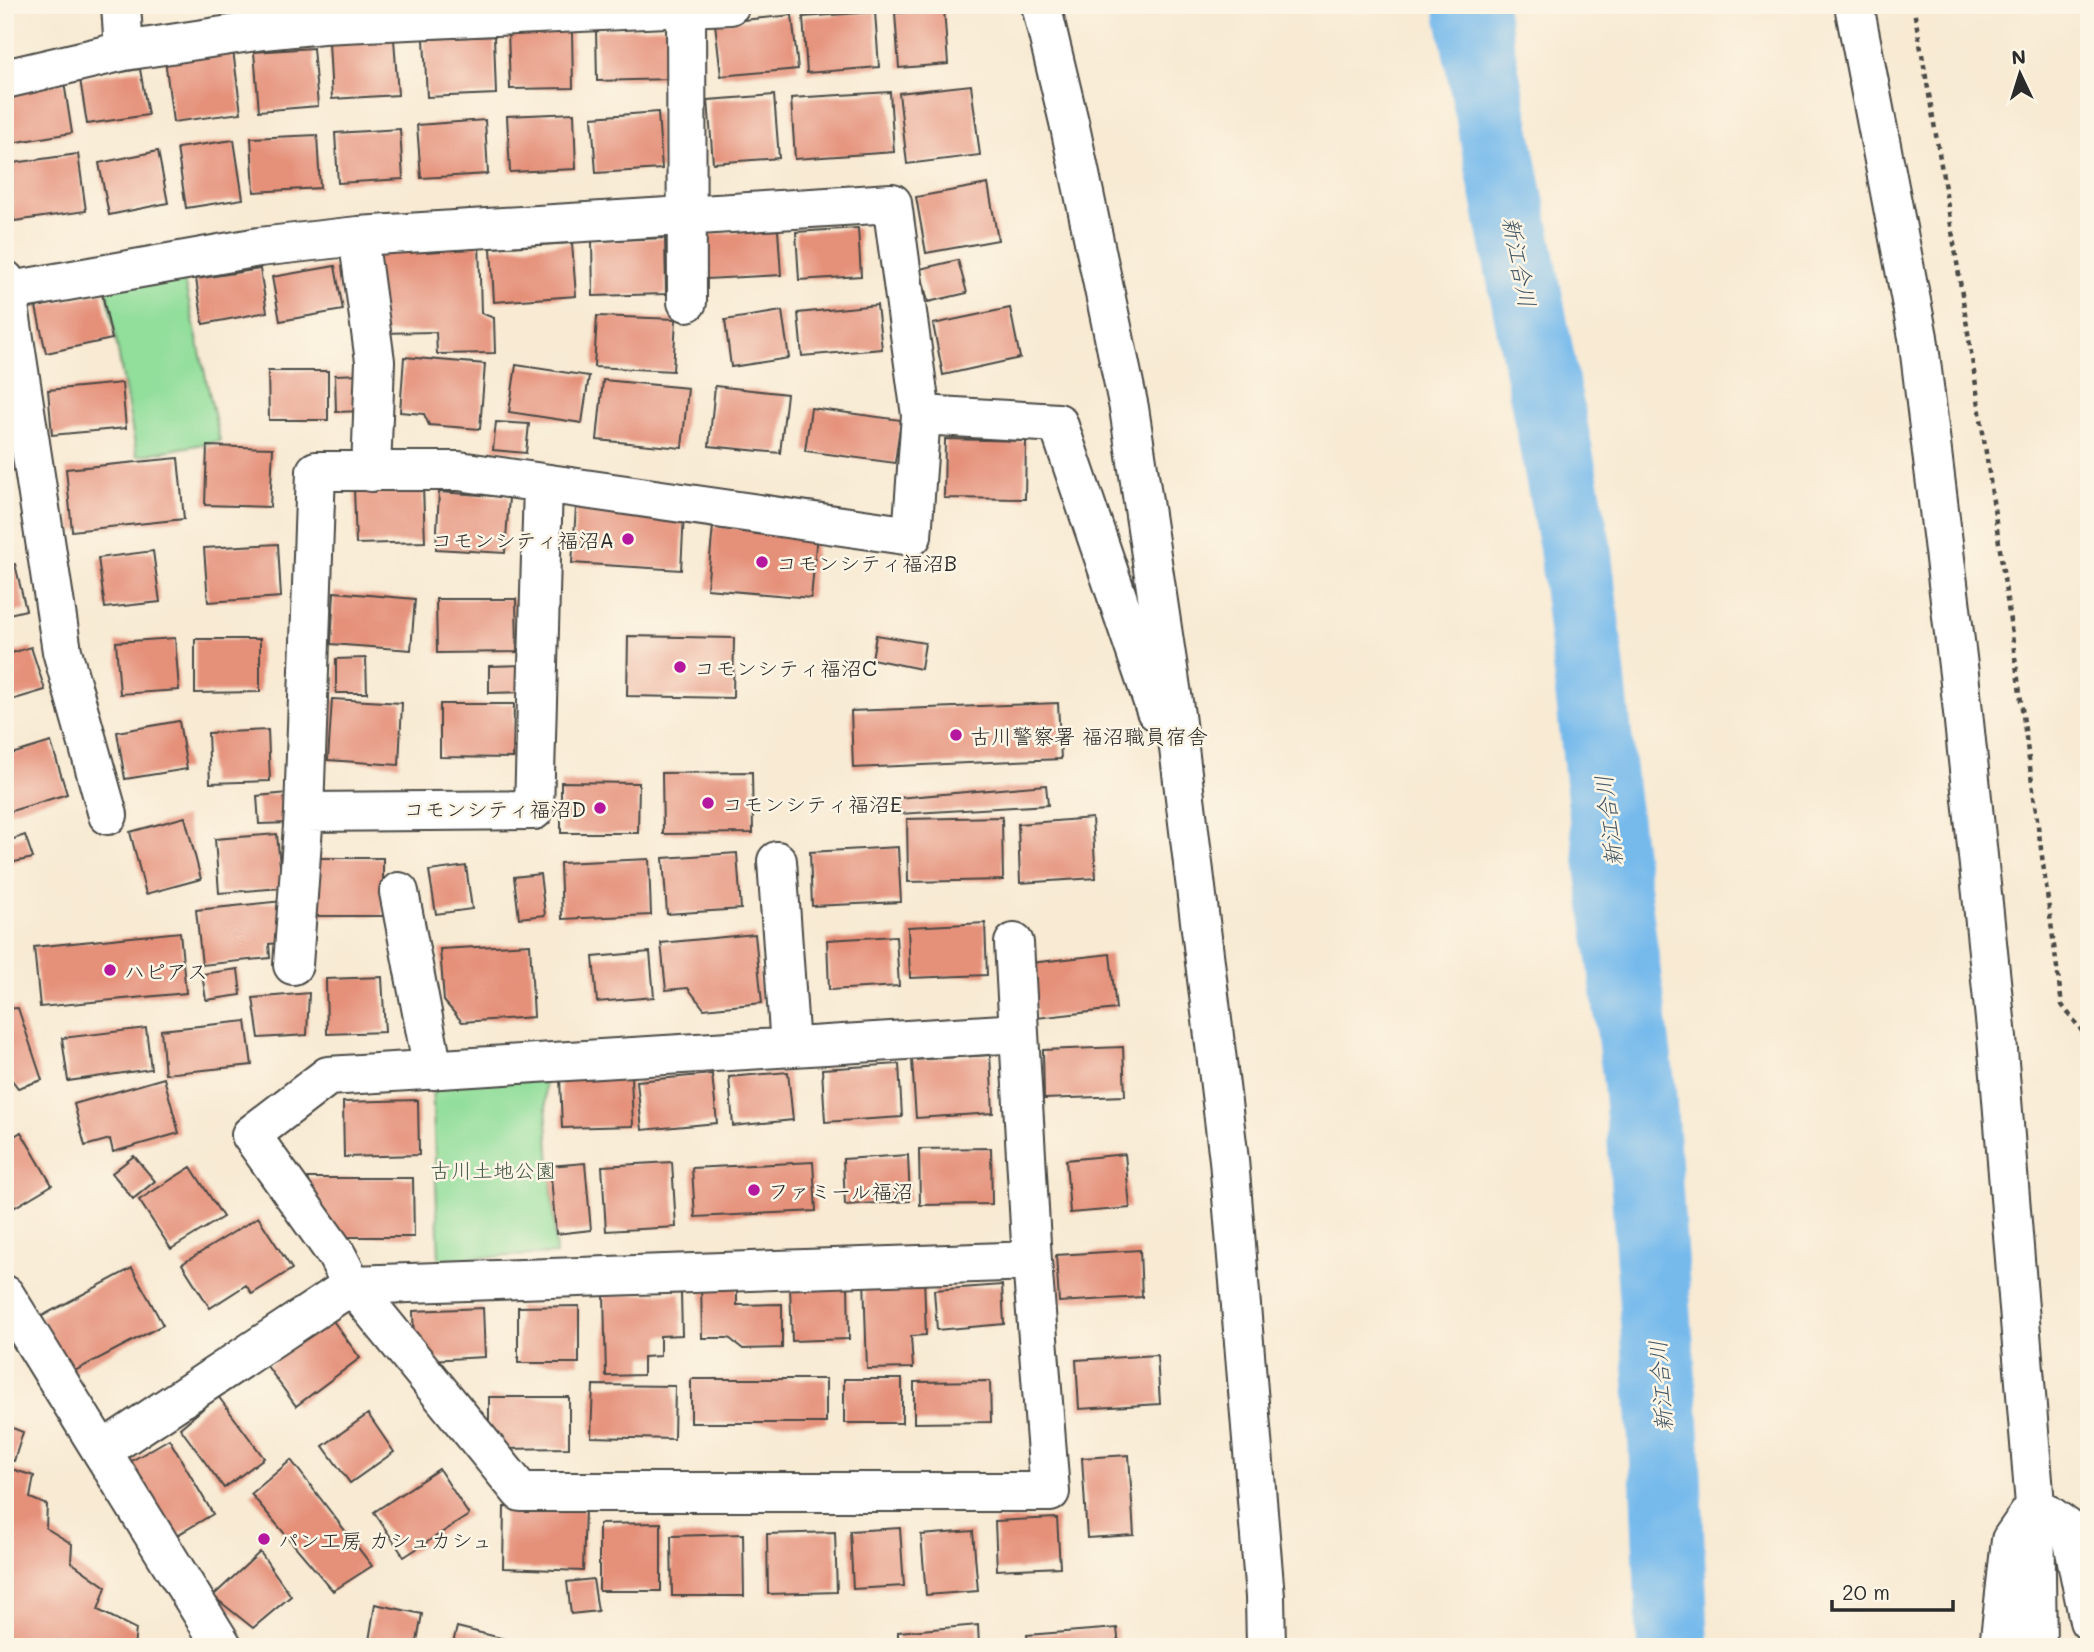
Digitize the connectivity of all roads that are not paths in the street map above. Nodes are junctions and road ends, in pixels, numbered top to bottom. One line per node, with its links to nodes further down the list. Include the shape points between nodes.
1 (121, 5): 6 (street)
2 (730, 5): 5 (street)
3 (1041, 5): 15 (street, via 1129,408)
4 (1854, 5): 29 (street, via 1918,337 1959,674 1997,1038)
5 (686, 6): 6 (street, via 322,24); 8 (street)
6 (124, 51): 7 (street)
7 (5, 79)
8 (687, 215): 9 (street); 11 (street); 12 (street, via 892,203)
9 (358, 236): 10 (street, via 259,247); 13 (street, via 374,361)
10 (6, 288): 17 (street, via 62,651)
11 (688, 303)
12 (921, 415): 14 (street, via 912,536); 15 (street, via 1058,423 1156,713)
13 (371, 472): 14 (street, via 459,471); 16 (street, via 316,471)
14 (543, 484): 16 (street, via 534,810)
15 (1175, 715): 32 (street, via 1229,1160)
16 (304, 812): 21 (street)
17 (108, 815)
18 (777, 861): 23 (street)
19 (399, 892): 24 (street)
20 (1014, 943): 22 (street)
21 (293, 965)
22 (1019, 1033): 23 (street); 25 (street)
23 (790, 1047): 24 (street)
24 (433, 1070): 26 (street, via 328,1076 251,1136 336,1254)
25 (1032, 1261): 26 (street); 26 (street, via 1050,1492 521,1492)
26 (352, 1285): 28 (street)
27 (5, 1295): 28 (street)
28 (102, 1451): 31 (street)
29 (2035, 1505): 30 (street, via 2071,1531); 33 (street, via 2011,1540); 34 (street)
30 (2089, 1621)
31 (223, 1647)
32 (1266, 1647)
33 (2000, 1647)
34 (2037, 1647)

